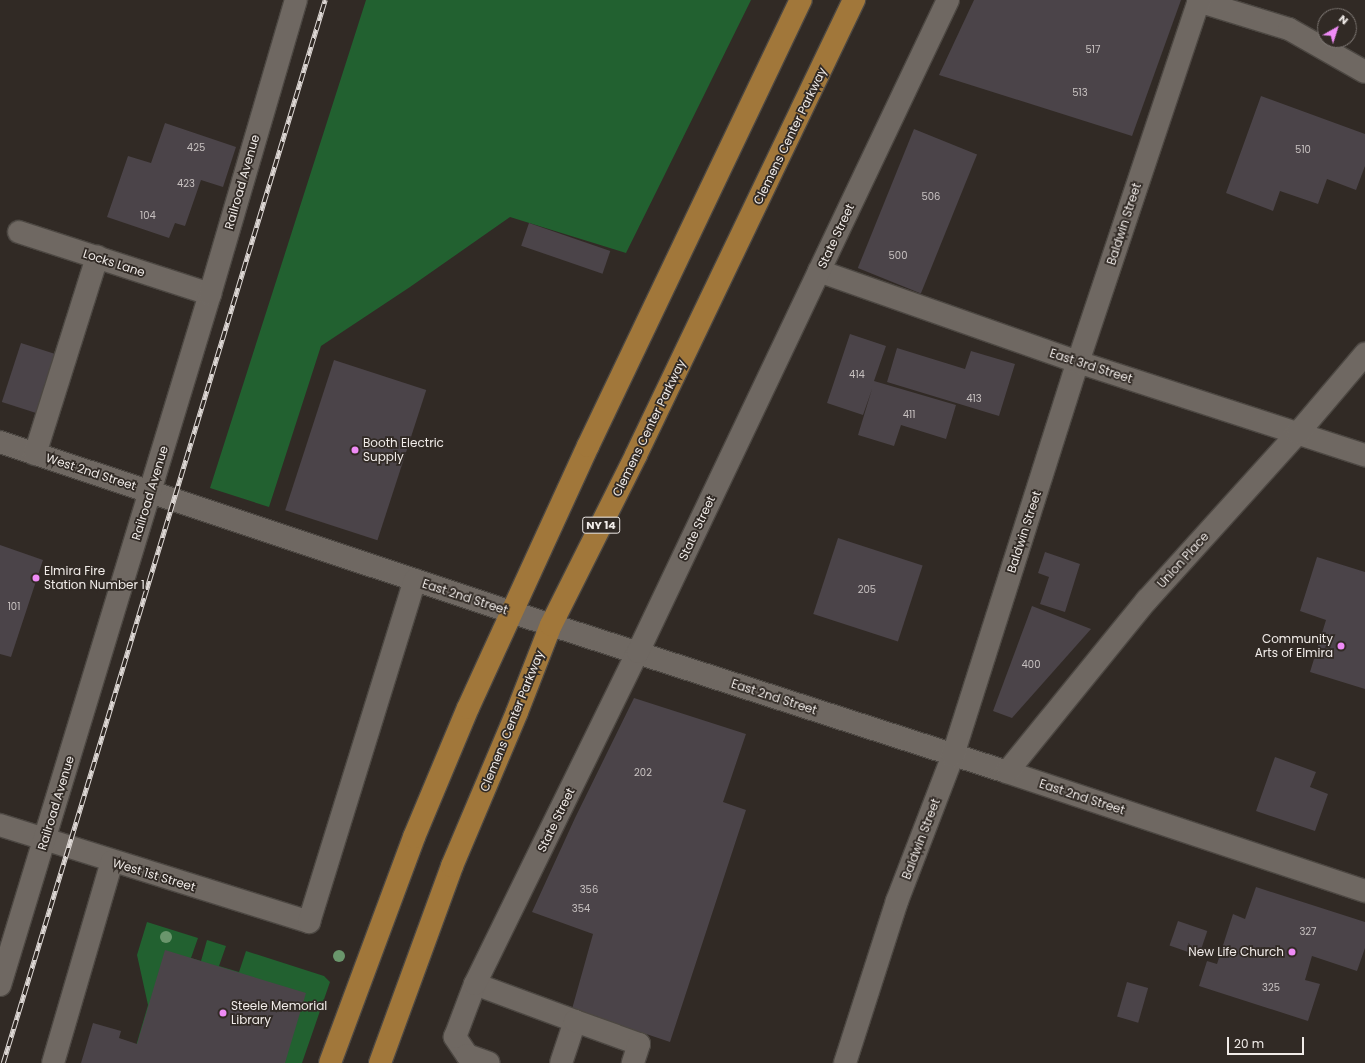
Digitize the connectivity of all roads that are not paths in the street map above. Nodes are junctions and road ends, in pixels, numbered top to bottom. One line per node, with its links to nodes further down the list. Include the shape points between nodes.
1 (296, 0): 10 (street, Railroad Avenue)
2 (801, 0): 20 (main road)
3 (854, 0): 21 (main road, Clemens Center Parkway / NY 14, via 636,455)
4 (948, 0): 9 (street, State Street)
5 (1198, 0): 6 (street, via 1289,29); 12 (street, Baldwin Street)
6 (1365, 72)
7 (18, 232): 8 (street, Locks Lane)
8 (97, 257): 10 (street, Locks Lane); 15 (street)
9 (819, 271): 12 (street, East 3rd Street); 22 (street, State Street)
10 (210, 294): 17 (street, Railroad Avenue)
11 (1365, 354): 13 (street, Union Place)
12 (1078, 362): 13 (street, East 3rd Street); 23 (street, Baldwin Street)
13 (1298, 433): 16 (street, East 3rd Street); 24 (street, Union Place, via 1147,600)
14 (0, 442): 15 (street, West 2nd Street)
15 (36, 454): 17 (street, West 2nd Street)
16 (1365, 455)
17 (150, 492): 18 (street, West 2nd Street); 26 (street, Railroad Avenue)
18 (182, 503): 19 (street, East 2nd Street)
19 (415, 580): 20 (street, East 2nd Street); 27 (street, West 1st Street, via 309,922)
20 (511, 612): 21 (street, East 2nd Street); 34 (main road, via 414,837)
21 (551, 625): 22 (street, East 2nd Street); 35 (main road, Clemens Center Parkway / NY 14, via 452,866)
22 (638, 652): 23 (street, East 2nd Street); 29 (street, State Street)
23 (953, 756): 24 (street, East 2nd Street); 39 (street, Baldwin Street, via 897,901)
24 (1007, 772): 28 (street, East 2nd Street)
25 (0, 825): 26 (street, West 1st Street)
26 (45, 839): 27 (street, West 1st Street); 30 (street, Railroad Avenue)
27 (112, 861): 33 (street)
28 (1365, 891)
29 (475, 984): 31 (street); 32 (street, State Street, via 455,1037)
30 (0, 985)
31 (575, 1021): 37 (street); 38 (street, via 639,1044)
32 (466, 1059): 36 (street)
33 (53, 1063)
34 (330, 1063)
35 (380, 1063)
36 (489, 1063)
37 (560, 1063)
38 (632, 1063)
39 (845, 1063)

